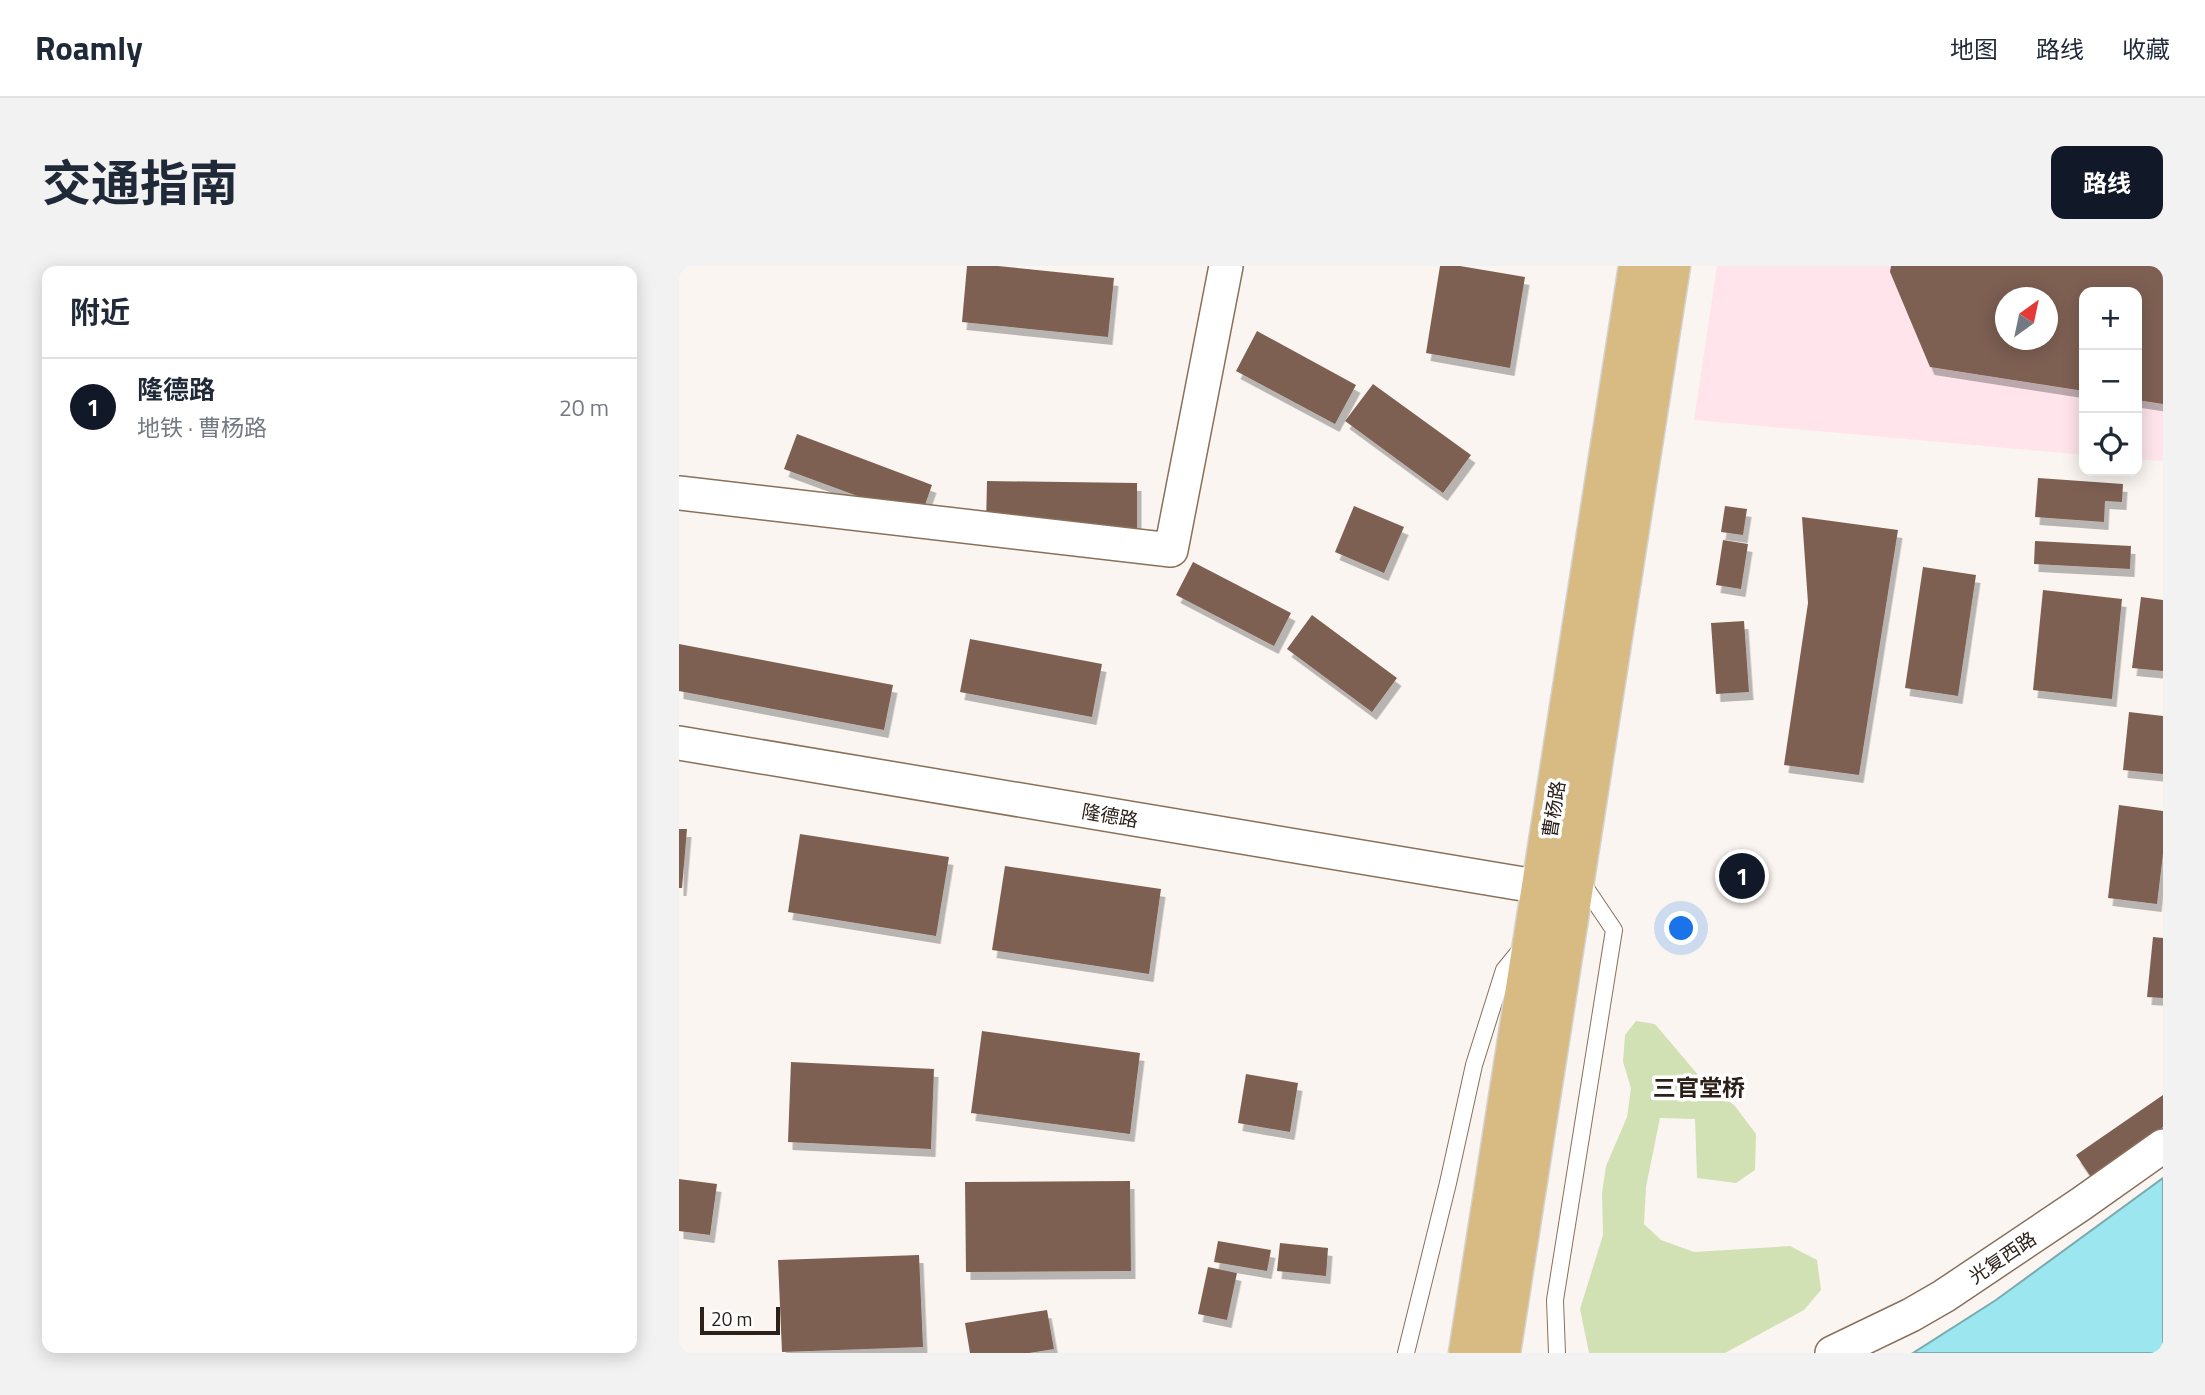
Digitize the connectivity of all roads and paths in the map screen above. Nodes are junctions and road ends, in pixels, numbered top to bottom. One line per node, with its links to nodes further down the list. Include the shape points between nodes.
1 (1226, 266): 4 (street, via 1171,550)
2 (1638, 266): 7 (main road, 曹杨路)
3 (1671, 266): 9 (main road, 曹杨路)
4 (679, 493)
5 (679, 743): 7 (street, 隆德路)
6 (1581, 881): 14 (lane, via 1614,930 1555,1300)
7 (1541, 887): 8 (main road, 曹杨路)
8 (1533, 936): 9 (main road, 曹杨路); 11 (lane, via 1503,970 1474,1065)
9 (1525, 1095): 12 (main road, 曹杨路); 13 (main road, 曹杨路)
10 (2163, 1146): 15 (street, 光复西路, via 1944,1296)
11 (1406, 1353)
12 (1468, 1353)
13 (1501, 1353)
14 (1557, 1353)
15 (1832, 1353)

